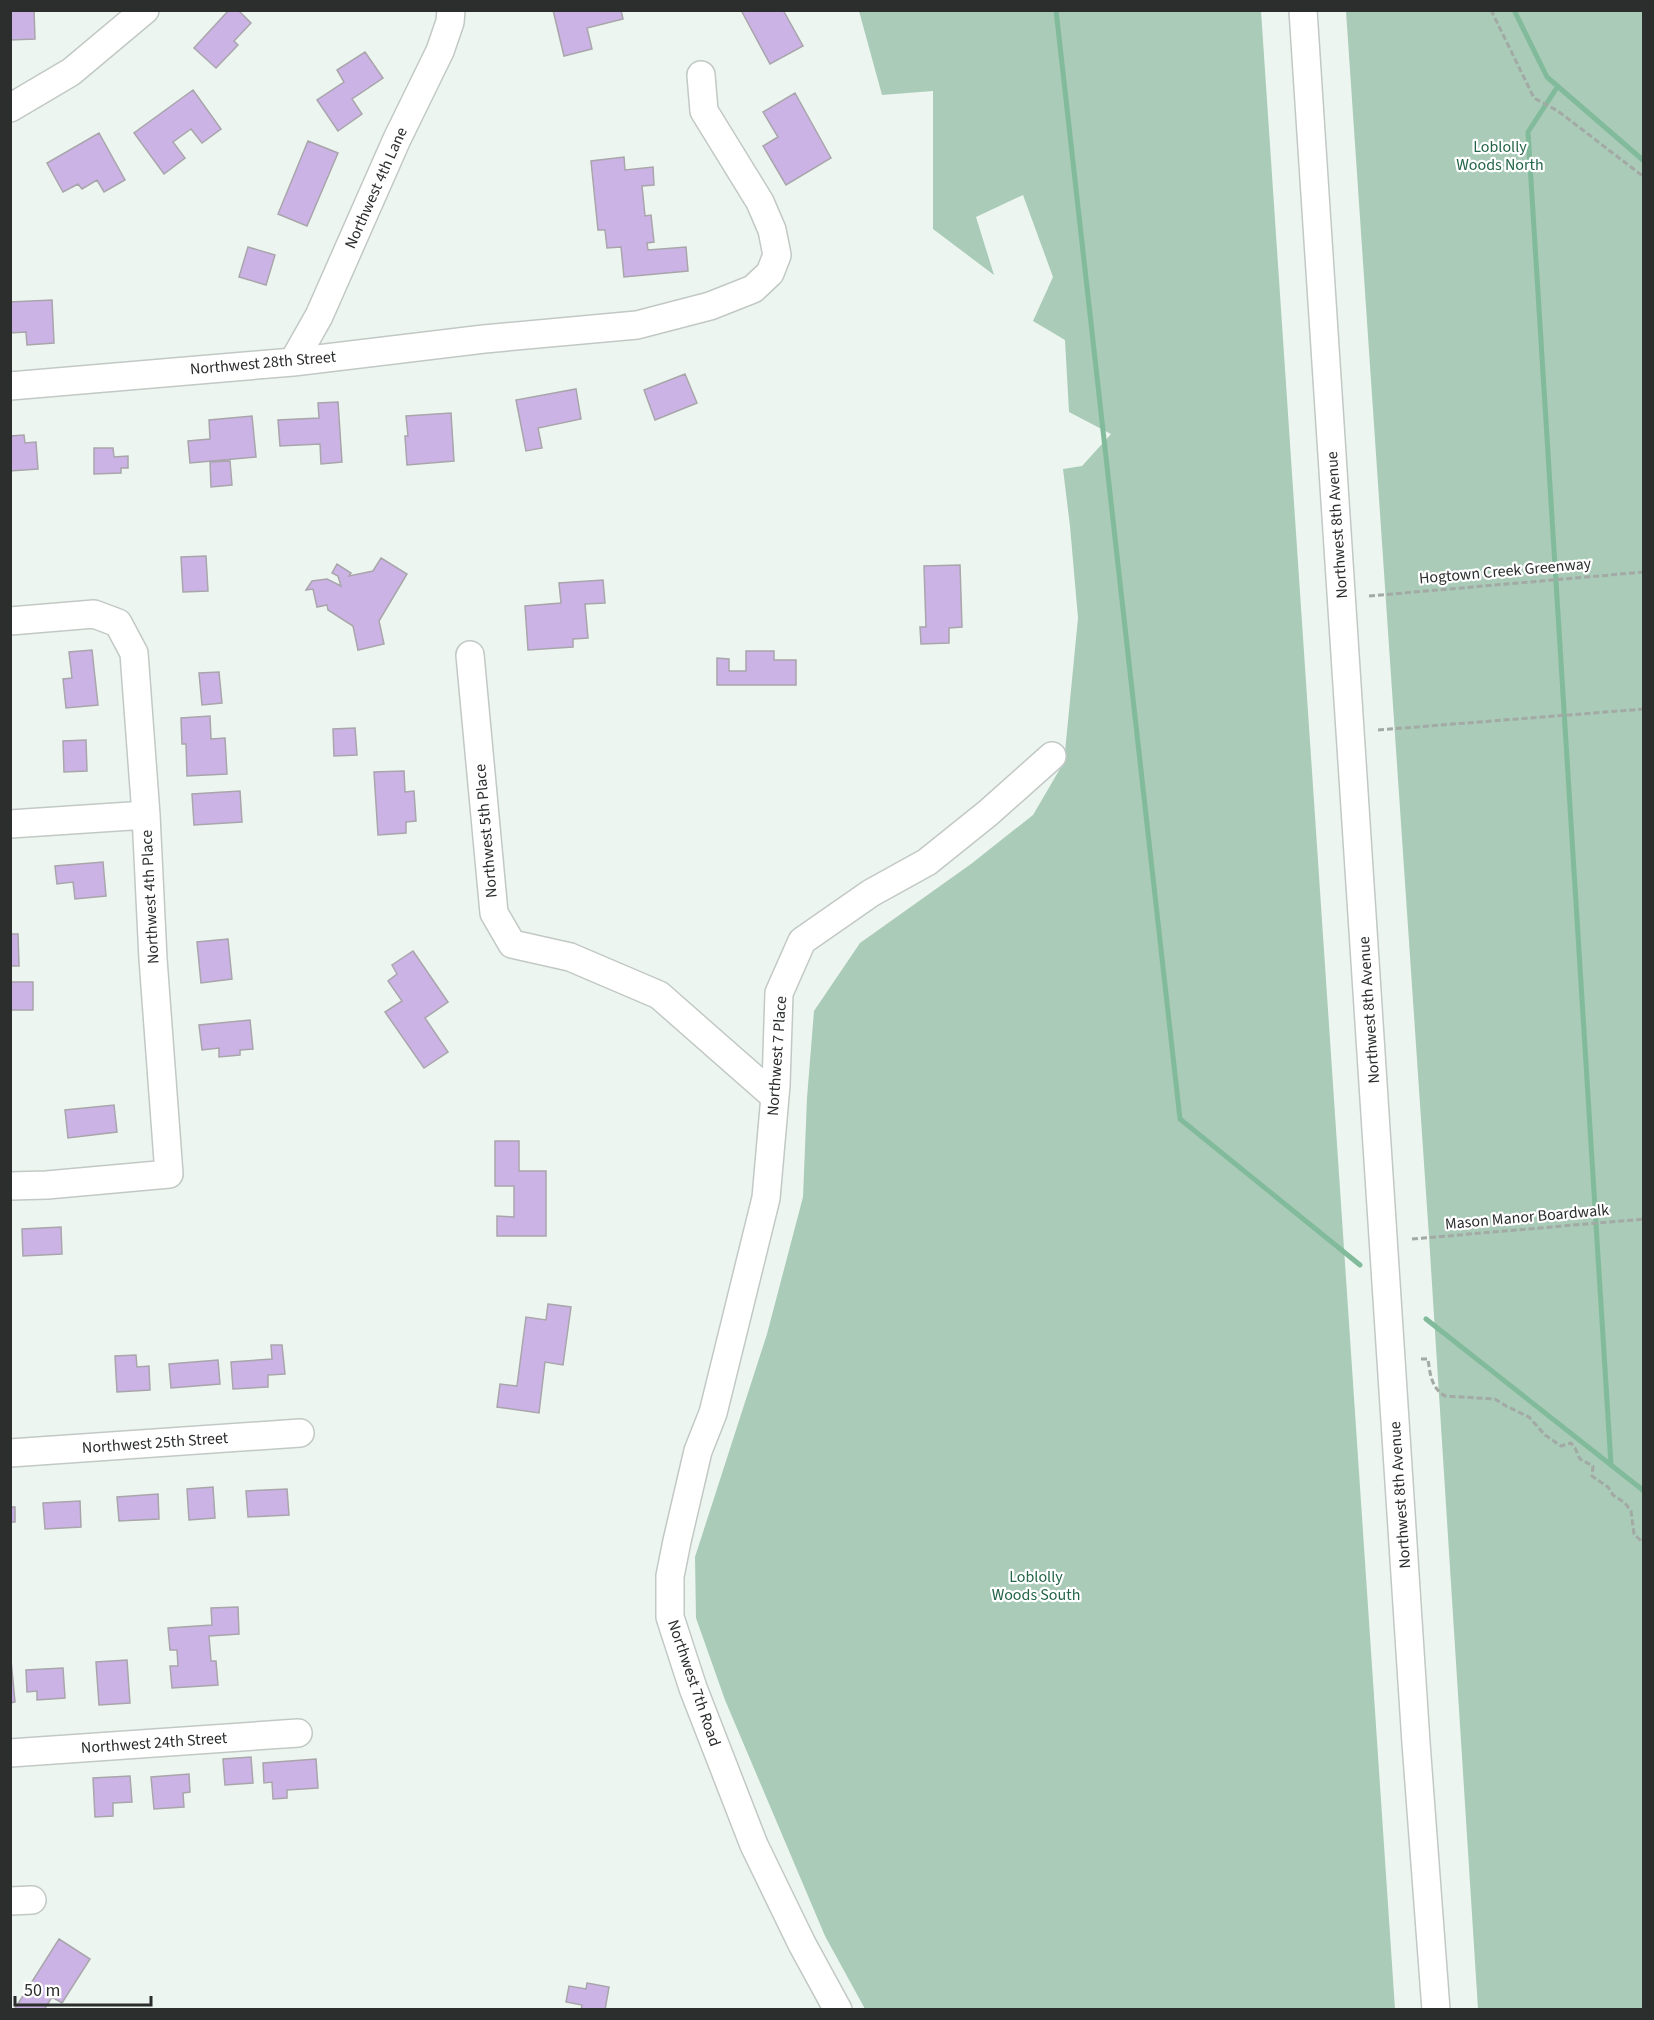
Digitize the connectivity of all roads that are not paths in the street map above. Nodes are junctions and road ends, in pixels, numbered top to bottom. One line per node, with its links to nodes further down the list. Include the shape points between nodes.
1 (145, 10): 5 (street, via 71,72)
2 (451, 10): 6 (street, Northwest 4th Lane, via 440,51 319,316)
3 (1303, 10): 21 (street, Northwest 8th Avenue)
4 (702, 75): 6 (street, Northwest 28th Street, via 704,111 760,202 772,230 777,255 770,273 753,289 710,306 637,325)
5 (10, 108)
6 (293, 362): 7 (street, Northwest 28th Street)
7 (10, 386)
8 (10, 621): 11 (street, Northwest 4th Place, via 94,614 118,623 134,653)
9 (470, 655): 13 (street, Northwest 5th Place, via 494,913 512,944 570,957 659,995)
10 (1052, 756): 13 (street, Northwest 7 Place, via 927,862 871,893 802,941 779,993)
11 (146, 815): 12 (street); 14 (street, Northwest 4th Place, via 169,1174)
12 (10, 824)
13 (775, 1097): 15 (street, Northwest 7 Place, via 766,1198)
14 (10, 1186)
15 (733, 1338): 20 (street, Northwest 7th Road, via 713,1413 698,1451 676,1541 670,1576 670,1617 754,1845)
16 (300, 1433): 17 (street, Northwest 25th Street)
17 (10, 1453)
18 (298, 1733): 19 (street, Northwest 24th Street)
19 (10, 1753)
20 (838, 2010)
21 (1436, 2010)

